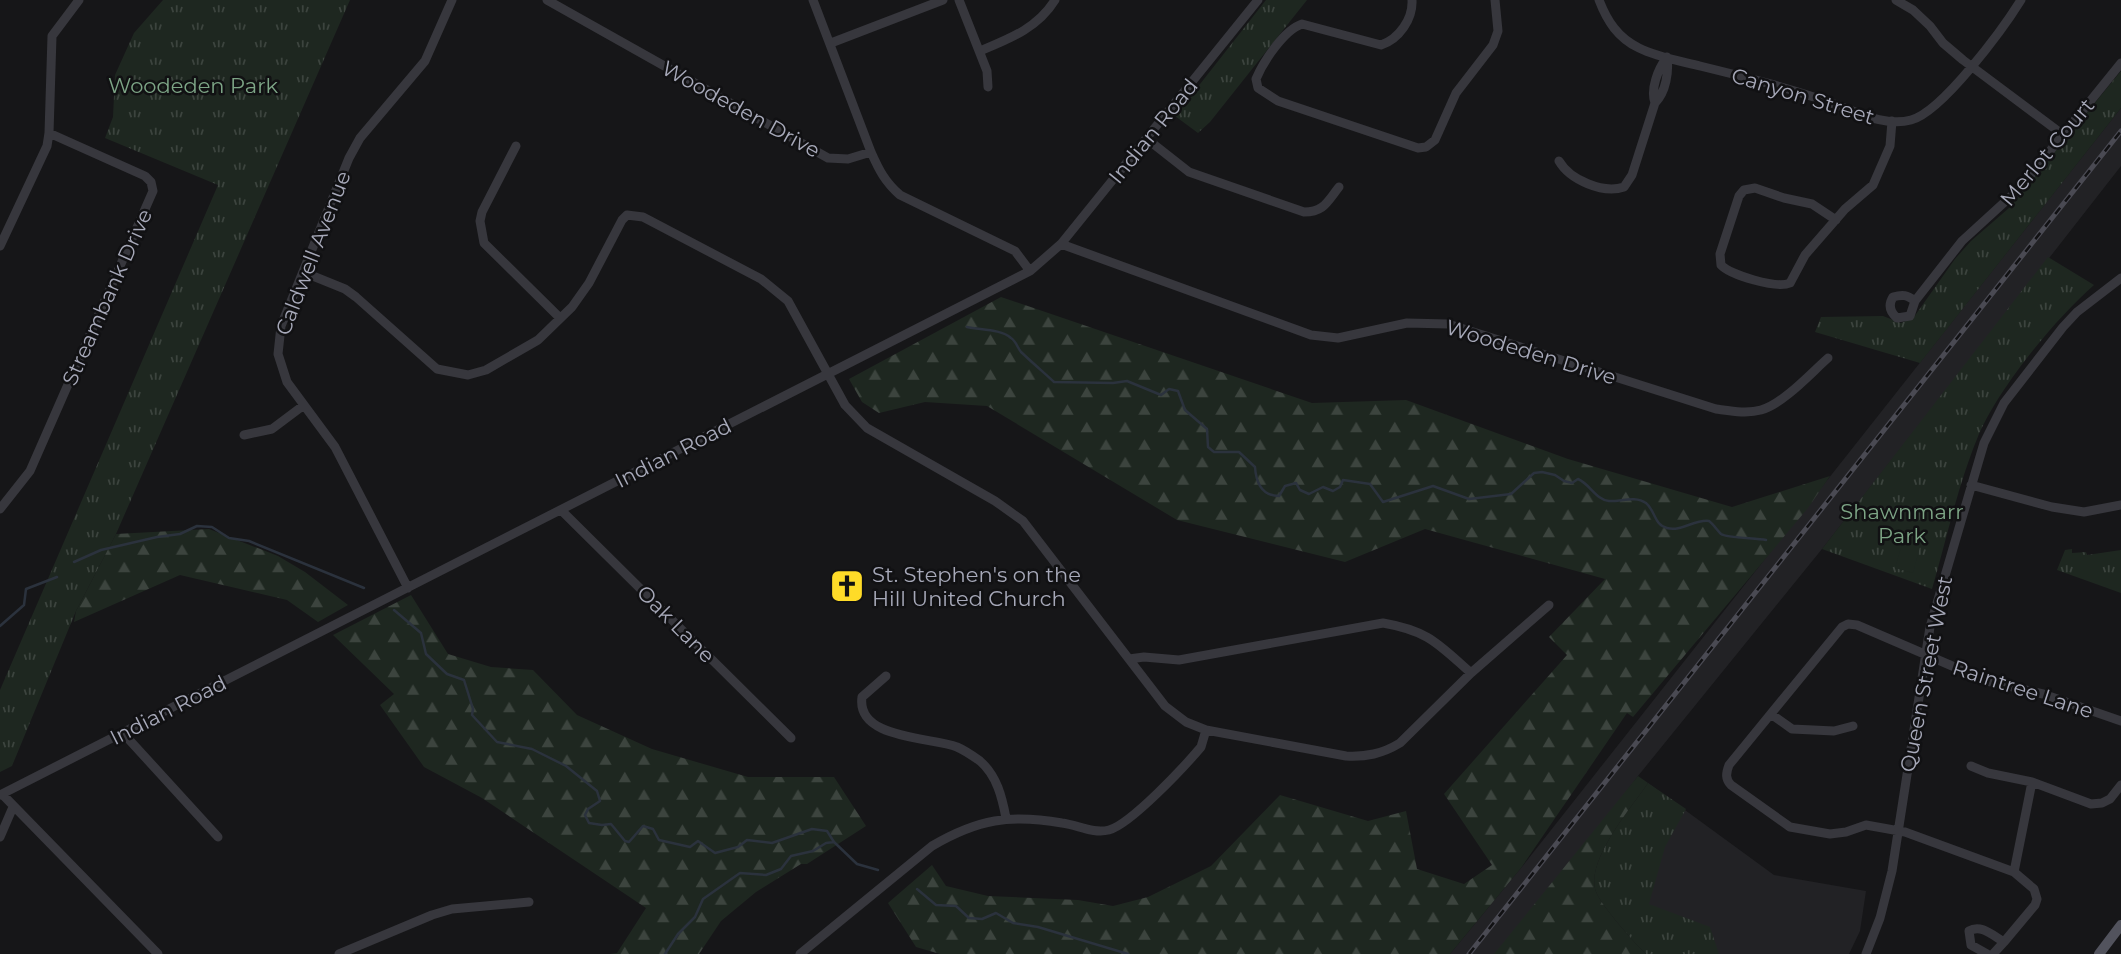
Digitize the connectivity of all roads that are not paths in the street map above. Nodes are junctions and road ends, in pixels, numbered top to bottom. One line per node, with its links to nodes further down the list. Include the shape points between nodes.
1 (79, 0): 21 (street, via 52,36)
2 (452, 0): 32 (street, Caldwell Avenue, via 425,61 360,138 349,158)
3 (547, 0): 25 (street, Woodeden Drive, via 828,158 848,159)
4 (813, 0): 14 (street)
5 (943, 0): 14 (street)
6 (959, 0): 15 (street)
7 (1055, 0): 15 (street, via 1023,33)
8 (1258, 0): 23 (street, Indian Road)
9 (1412, 0): 10 (street, via 1412,15 1392,42 1381,45 1302,24 1292,27 1261,67 1255,79 1258,88 1278,102 1426,147 1435,140 1456,93 1493,46 1498,31)
10 (1495, 0)
11 (1599, 0): 16 (street, Canyon Street, via 1626,40)
12 (1896, 0): 18 (street, via 1913,10)
13 (2021, 0): 18 (street, Canyon Street)
14 (831, 43): 25 (street)
15 (981, 51): 19 (street)
16 (1667, 57): 20 (street, Canyon Street); 26 (street, via 1661,97 1624,187 1607,189 1580,180)
17 (2121, 63): 22 (street, Merlot Court)
18 (1971, 66): 20 (street, Canyon Street, via 1929,112 1910,121); 22 (street)
19 (988, 88)
20 (1892, 121): 28 (street, via 1890,146 1875,182)
21 (49, 133): 30 (street); 41 (street, Streambank Drive, via 145,176 153,191 30,471)
22 (2062, 134): 34 (street, Merlot Court, via 2020,188 1962,241)
23 (1147, 139): 27 (street, via 1189,172 1304,212 1324,207); 29 (street, Indian Road)
24 (516, 146): 35 (street, via 482,212 481,233 489,249)
25 (871, 152): 31 (street, via 880,174 900,195 1015,251)
26 (1559, 161)
27 (1339, 187)
28 (1836, 220): 28 (street, via 1812,204 1755,188 1744,190 1721,252 1721,265 1733,273 1786,286 1805,255)
29 (1061, 244): 31 (street, Indian Road); 36 (street, Woodeden Drive, via 1311,335 1338,338 1406,323 1448,324 1716,409 1763,410)
30 (0, 246)
31 (1030, 271): 37 (street, Indian Road)
32 (303, 272): 35 (street, via 345,289 426,362 452,373 486,370 538,340); 38 (street, Caldwell Avenue, via 281,326 278,354 287,382)
33 (2121, 278): 40 (street, Queen Street West, via 2070,319 2004,402)
34 (1915, 301)
35 (561, 318): 37 (street, via 582,294 622,220 627,215 643,217 761,279 781,296 795,312)
36 (1828, 358)
37 (827, 374): 43 (street, Indian Road); 47 (street, via 850,411 867,428 1023,521)
38 (304, 405): 39 (street, via 272,429); 44 (street, Caldwell Avenue, via 335,447)
39 (244, 435)
40 (1971, 485): 42 (street, via 2052,508 2084,512); 46 (street, Queen Street West)
41 (2, 503)
42 (2121, 505)
43 (561, 510): 44 (street, Indian Road); 55 (street, Oak Lane)
44 (408, 588): 54 (street, Indian Road)
45 (1549, 605): 48 (street)
46 (1925, 656): 50 (street, Raintree Lane, via 1848,624); 51 (street, Raintree Lane, via 1987,681 2043,694); 62 (street, Queen Street West)
47 (1129, 659): 48 (street, via 1179,660 1383,624 1416,630 1433,639); 53 (street, via 1165,706)
48 (1471, 673): 53 (street, via 1399,744 1367,757)
49 (887, 676): 61 (street, via 862,697 863,715 892,733 956,747 977,759 1002,793)
50 (1771, 713): 52 (street, via 1792,729 1834,731); 62 (street, via 1729,765 1727,782 1790,827 1830,834 1866,825)
51 (2121, 721)
52 (1853, 726)
53 (1206, 730): 61 (street, via 1202,747 1114,829 1092,831 1024,817)
54 (123, 733): 59 (street, Indian Road); 64 (street)
55 (791, 738)
56 (1971, 765): 57 (street, via 1988,774)
57 (2032, 782): 58 (street, via 2091,804 2110,799); 65 (street)
58 (2121, 785)
59 (1, 794): 60 (street)
60 (13, 807): 63 (street); 69 (street)
61 (1006, 818): 71 (street, via 973,826 932,845)
62 (1898, 830): 65 (street); 72 (street, Queen Street West, via 1884,905)
63 (0, 837)
64 (218, 837)
65 (2014, 872): 68 (street, via 2034,889 2037,899)
66 (528, 902): 70 (street, via 452,909)
67 (2121, 925): 75 (main road)
68 (2004, 942): 73 (street, via 1981,928 1969,932 1971,945); 74 (street)
69 (158, 954)
70 (340, 954)
71 (800, 954)
72 (1866, 954)
73 (1987, 954)
74 (1993, 954)
75 (2099, 954)

